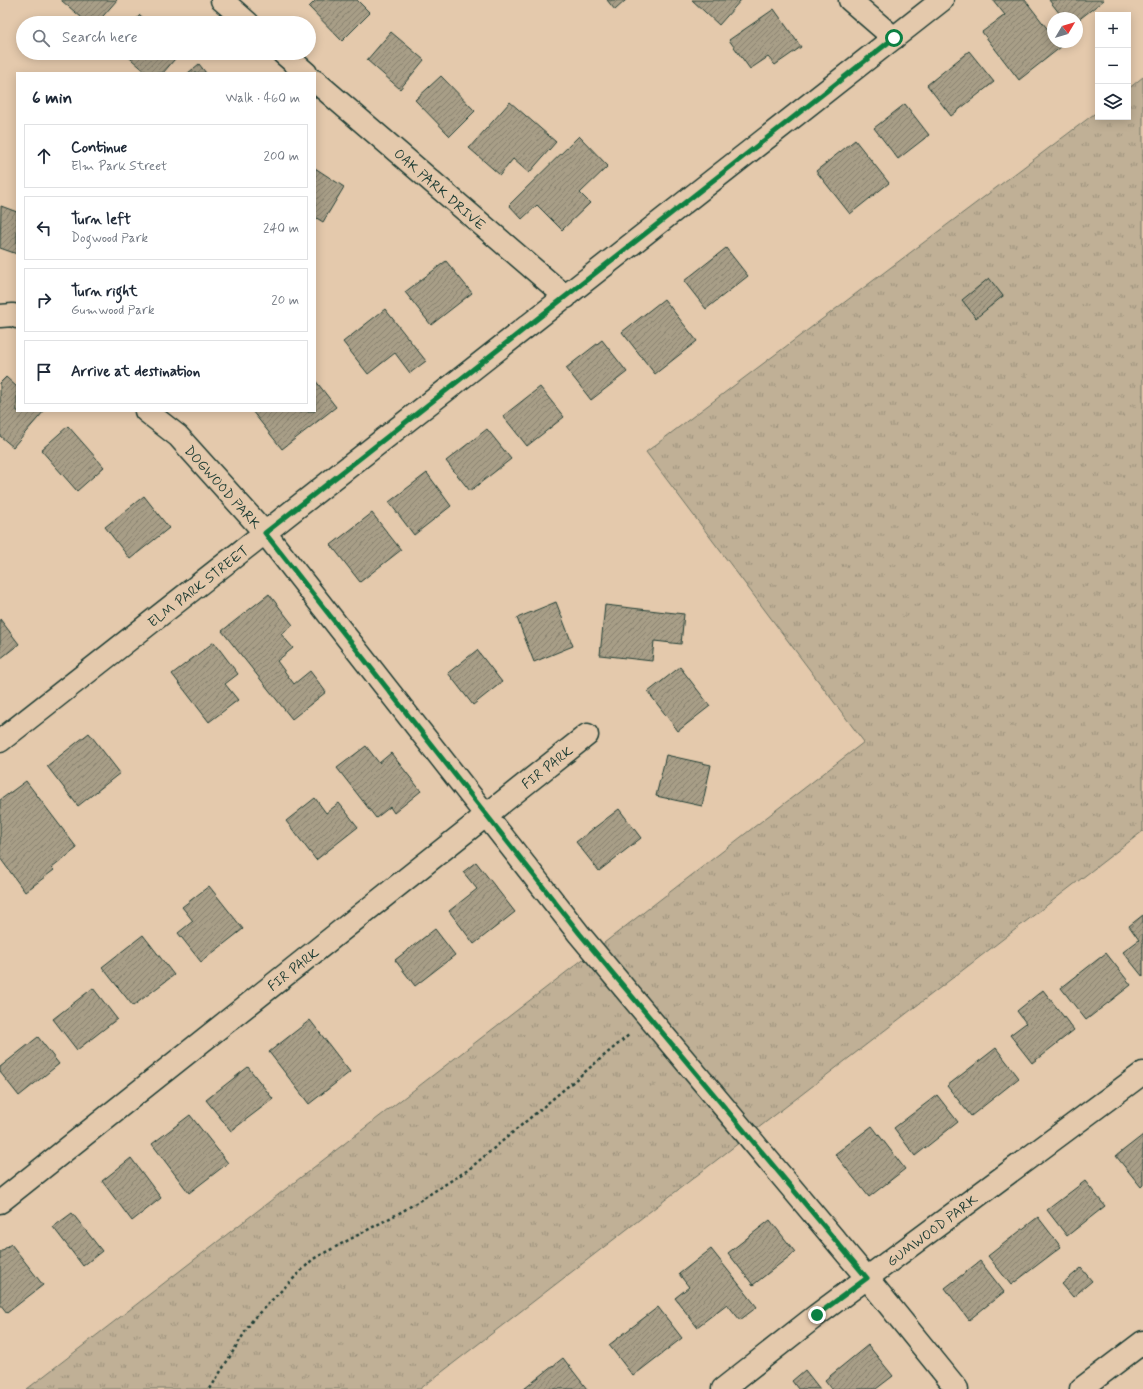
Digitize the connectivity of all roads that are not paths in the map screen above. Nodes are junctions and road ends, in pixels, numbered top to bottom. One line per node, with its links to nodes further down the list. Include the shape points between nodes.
1 (222, 0): 4 (street)
2 (850, 0): 5 (street)
3 (942, 0): 5 (street, ELM PARK STREET)
4 (240, 16)
5 (894, 38): 9 (street, ELM PARK STREET)
6 (291, 60): 7 (street)
7 (305, 72)
8 (316, 82): 9 (street, OAK PARK DRIVE)
9 (566, 297): 13 (street, ELM PARK STREET)
10 (0, 316): 11 (street)
11 (16, 317)
12 (147, 412): 13 (street, DOGWOOD PARK, via 178,436)
13 (265, 533): 15 (street, ELM PARK STREET); 16 (street, DOGWOOD PARK)
14 (587, 735): 16 (street, FIR PARK)
15 (0, 741)
16 (486, 815): 18 (street, FIR PARK); 19 (street, DOGWOOD PARK, via 580,934)
17 (1143, 1073): 19 (street, GUMWOOD PARK)
18 (0, 1202)
19 (867, 1278): 21 (street, GUMWOOD PARK); 22 (street, DOGWOOD PARK)
20 (1143, 1342): 23 (street)
21 (723, 1389)
22 (957, 1389)
23 (1081, 1389)

